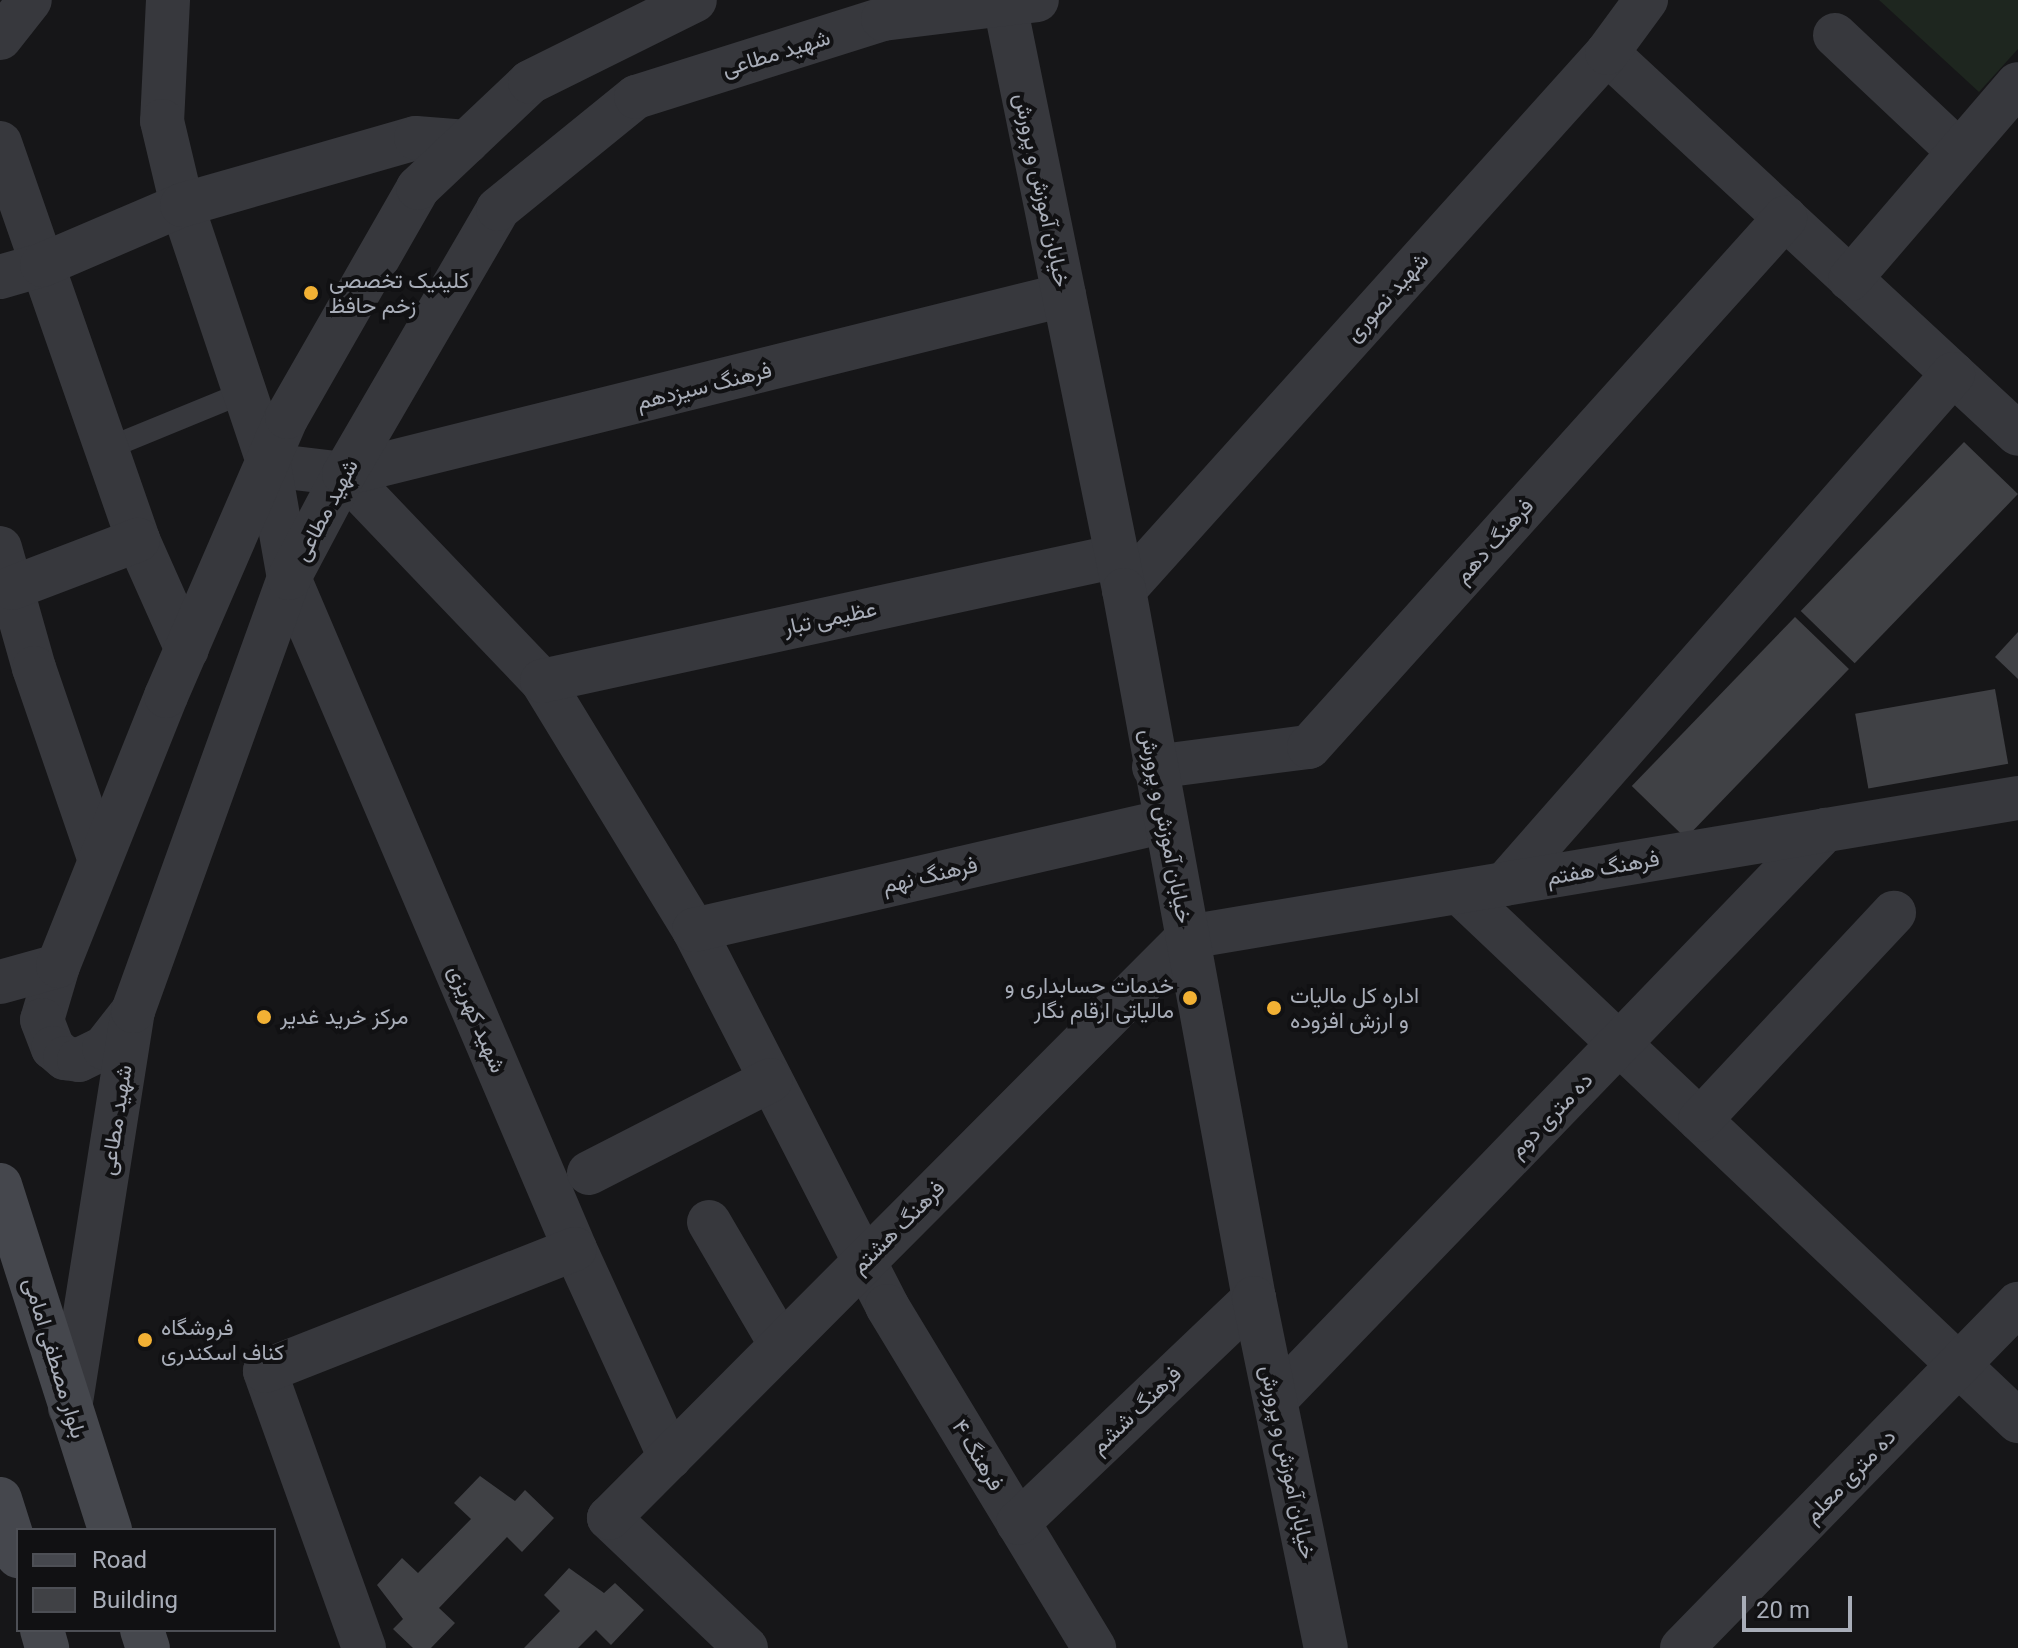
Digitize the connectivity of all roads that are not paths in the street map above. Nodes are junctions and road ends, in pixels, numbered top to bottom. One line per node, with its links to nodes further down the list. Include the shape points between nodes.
1 (168, 0): 11 (street, شهید کهریزی, via 162,121)
2 (695, 0): 8 (street, via 530,82)
3 (1646, 0): 6 (street, شهید نصوری)
4 (1015, 1): 16 (street, خیابان آموزش و پرورش); 22 (street, شهید مطاعی, via 883,19 636,97 498,209)
5 (1835, 35): 10 (street)
6 (1607, 53): 12 (street); 25 (street, شهید نصوری)
7 (2018, 84): 10 (street)
8 (467, 142): 11 (street, via 416,138); 21 (street, via 418,188 287,417)
9 (0, 143): 13 (street)
10 (1959, 152): 15 (street)
11 (182, 205): 13 (street); 18 (street, شهید کهریزی)
12 (1785, 218): 15 (street); 30 (street, فرهنگ دهم, via 1309,747)
13 (42, 265): 14 (street); 20 (street)
14 (0, 277)
15 (1850, 279): 17 (street)
16 (1064, 295): 22 (street, فرهنگ سیزدهم); 25 (street, خیابان آموزش و پرورش)
17 (1953, 374): 19 (street); 35 (street)
18 (245, 392): 20 (lane); 21 (street, شهید کهریزی)
19 (2014, 422)
20 (106, 449): 23 (street)
21 (269, 465): 22 (street); 26 (street, شهید کهریزی); 27 (street)
22 (344, 474): 26 (street, شهید مطاعی); 29 (street, فرهنگ ۴)
23 (138, 540): 24 (street); 27 (street)
24 (6, 568): 28 (street)
25 (1120, 573): 29 (street, عظیمی تبار); 30 (street, خیابان آموزش و پرورش)
26 (289, 578): 42 (street, شهید مطاعی); 49 (street, شهید کهریزی)
27 (187, 650): 34 (street)
28 (17, 673): 34 (street)
29 (542, 681): 38 (street, فرهنگ ۴)
30 (1154, 767): 32 (street, خیابان آموزش و پرورش)
31 (2018, 798): 33 (street, فرهنگ هفتم)
32 (1166, 821): 38 (street, فرهنگ نهم); 39 (street, خیابان آموزش و پرورش)
33 (1825, 830): 35 (street, فرهنگ هفتم); 43 (street, ده متری دوم)
34 (99, 858): 40 (street)
35 (1505, 884): 36 (street, فرهنگ هفتم)
36 (1459, 892): 39 (street, فرهنگ هفتم); 43 (street)
37 (1894, 913): 45 (street)
38 (694, 930): 44 (street, فرهنگ ۴)
39 (1188, 937): 50 (street, فرهنگ هشتم); 51 (street, خیابان آموزش و پرورش)
40 (58, 966): 41 (street); 42 (street, via 42,1020 53,1048 65,1058 79,1060 104,1048)
41 (0, 982)
42 (133, 1011): 56 (street, شهید مطاعی)
43 (1620, 1043): 45 (street); 55 (street, ده متری دوم)
44 (771, 1080): 46 (street); 50 (street, فرهنگ ۴)
45 (1700, 1120): 54 (street)
46 (589, 1173)
47 (0, 1185): 56 (main road, بلوار مصطفی امامی)
48 (709, 1222): 53 (street)
49 (575, 1249): 58 (street, شهید کهریزی); 64 (street, via 265,1371)
50 (864, 1261): 53 (street, فرهنگ هشتم); 60 (street, فرهنگ ۴)
51 (1254, 1298): 55 (street, خیابان آموزش و پرورش); 60 (street, فرهنگ ششم)
52 (2018, 1304): 54 (street, ده متری معلم)
53 (781, 1345): 58 (street, فرهنگ هشتم)
54 (1959, 1365): 57 (street); 67 (street, ده متری معلم)
55 (1276, 1399): 63 (street, خیابان آموزش و پرورش)
56 (70, 1408): 61 (main road, بلوار مصطفی امامی)
57 (2018, 1421)
58 (670, 1457): 65 (street, فرهنگ هشتم, via 609,1518)
59 (0, 1499): 62 (main road)
60 (1018, 1523): 66 (street, فرهنگ ۴)
61 (109, 1528)
62 (16, 1550)
63 (1320, 1644)
64 (364, 1648)
65 (746, 1648)
66 (1094, 1648)
67 (1682, 1648)

